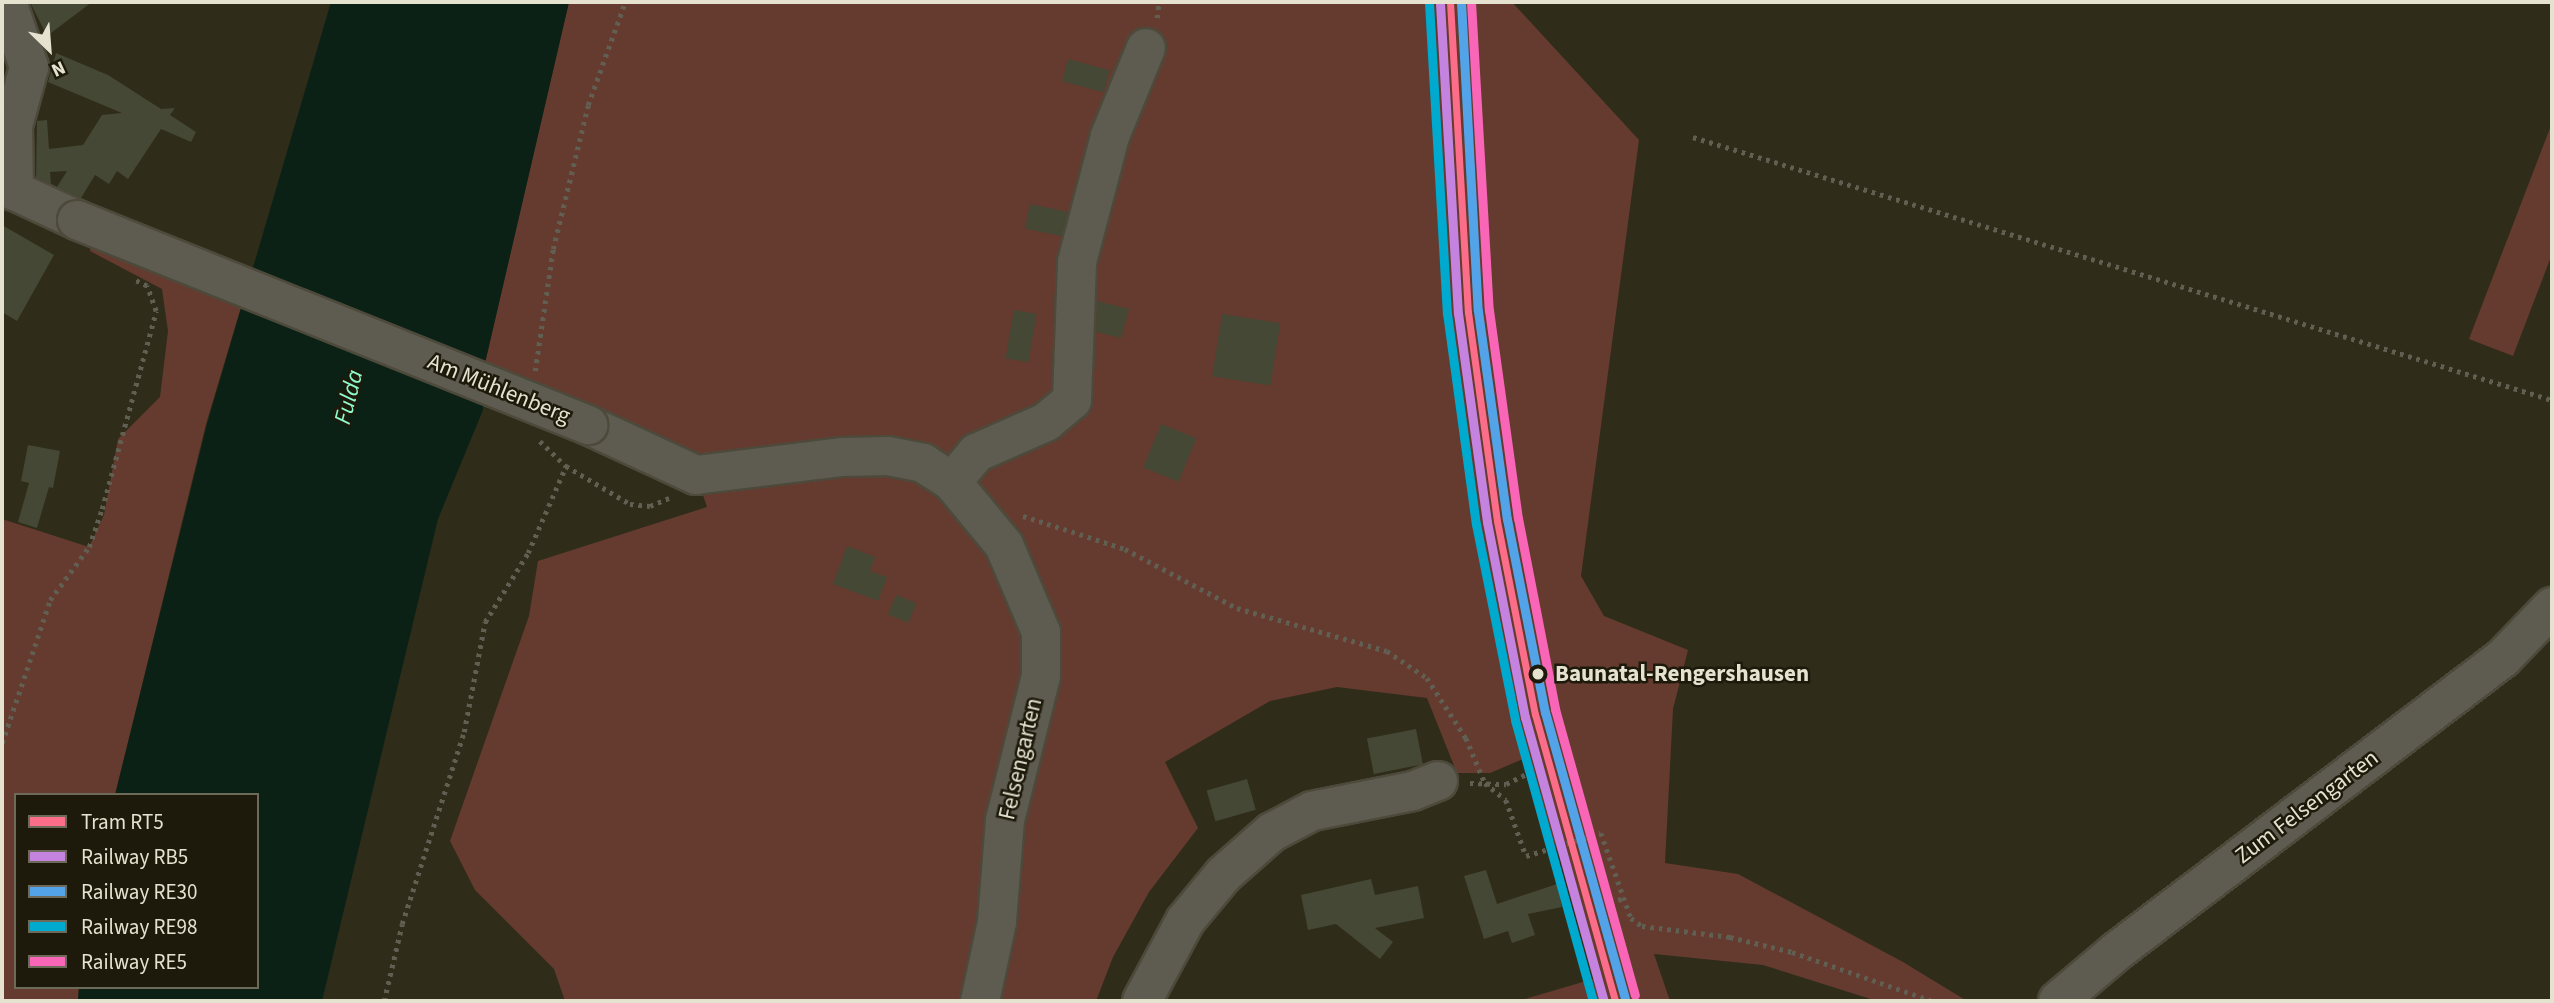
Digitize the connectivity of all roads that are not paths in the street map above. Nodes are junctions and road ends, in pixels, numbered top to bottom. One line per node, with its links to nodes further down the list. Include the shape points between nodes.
1 (7, 2): 3 (street, via 29,67 13,126)
2 (1146, 48): 4 (street, via 1110,136 1077,262 1072,400 1046,422 976,453)
3 (8, 188): 4 (street, Am Mühlenberg, bridge, via 587,425 696,475 794,461 888,456 923,463)
4 (971, 504): 7 (street, Felsengarten, via 1025,587 1041,632 1041,676 1005,820 997,922)
5 (2552, 607): 9 (street, Zum Felsengarten, via 2503,658 2117,951)
6 (1437, 781): 8 (street, via 1413,791 1312,811 1272,832 1223,876 1185,920)
7 (980, 1001)
8 (1142, 1001)
9 (2058, 1001)

